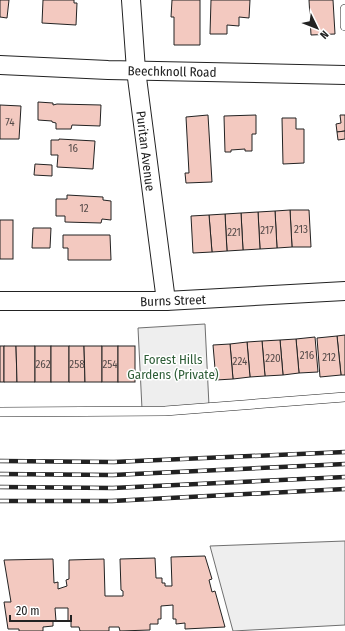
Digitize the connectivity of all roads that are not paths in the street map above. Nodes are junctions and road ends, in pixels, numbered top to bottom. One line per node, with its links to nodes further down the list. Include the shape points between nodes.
1 (131, 0): 5 (street, Puritan Avenue)
2 (345, 9): 3 (lane)
3 (345, 26)
4 (0, 65): 5 (street, Beechknoll Road)
5 (136, 70): 6 (street, Beechknoll Road); 9 (street, Puritan Avenue)
6 (345, 75)
7 (345, 291): 9 (street, Burns Street)
8 (0, 301): 9 (street, Burns Street)
9 (166, 302)
10 (345, 397): 11 (lane, via 165,411)
11 (0, 412)

